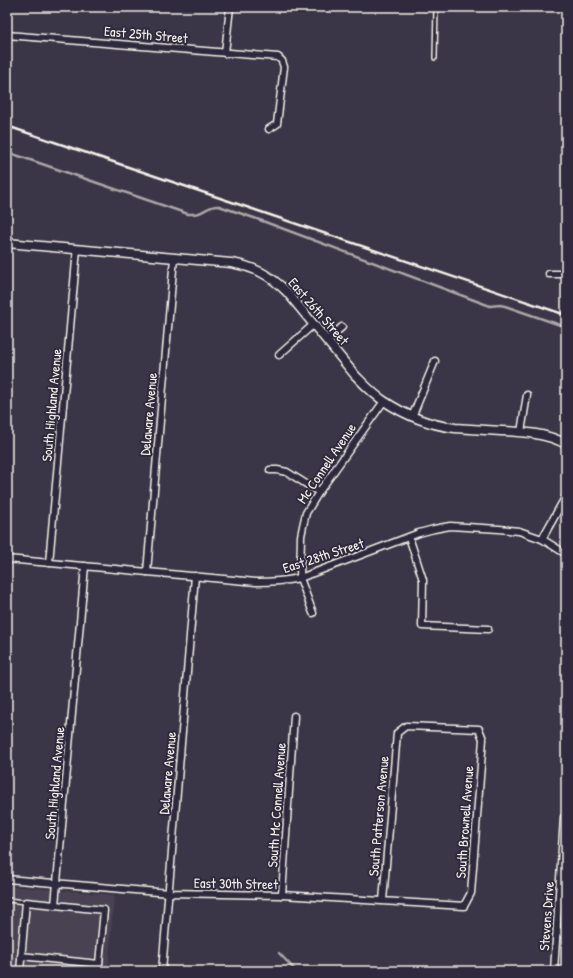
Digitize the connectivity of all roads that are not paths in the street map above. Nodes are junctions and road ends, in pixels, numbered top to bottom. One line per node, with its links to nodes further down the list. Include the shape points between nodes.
1 (230, 7): 4 (street)
2 (436, 7): 5 (lane)
3 (7, 34): 4 (street, East 25th Street)
4 (225, 53): 6 (street, East 25th Street, via 278,57 282,60 284,67 277,124)
5 (434, 58)
6 (268, 129)
7 (7, 243): 8 (street, East 26th Street)
8 (77, 249): 9 (street, East 26th Street); 29 (street, South Highland Avenue)
9 (174, 258): 12 (street, East 26th Street, via 231,263 253,268 278,284); 31 (street, Delaware Avenue)
10 (549, 274): 11 (street)
11 (566, 274)
12 (314, 324): 14 (street, East 26th Street); 15 (street)
13 (342, 327): 14 (street)
14 (327, 340): 18 (street, East 26th Street, via 366,386)
15 (278, 355)
16 (435, 361): 19 (street)
17 (527, 395): 20 (street)
18 (384, 401): 19 (street, East 26th Street); 23 (street, Mc Connell Avenue)
19 (412, 417): 20 (street, East 26th Street, via 454,428)
20 (521, 432): 21 (street, East 26th Street, via 559,440)
21 (566, 444)
22 (270, 470): 23 (street, via 287,472)
23 (319, 492): 33 (street, Mc Connell Avenue, via 306,513 303,526)
24 (566, 496): 26 (street)
25 (409, 537): 26 (street, East 28th Street, via 434,529 463,526 519,532); 33 (street, East 28th Street); 35 (street, via 423,580 422,626)
26 (542, 539): 27 (street, East 28th Street)
27 (566, 554)
28 (7, 559): 29 (street, East 28th Street)
29 (49, 563): 30 (street, East 28th Street)
30 (84, 566): 31 (street, East 28th Street); 40 (street, South Highland Avenue)
31 (146, 572): 32 (street, East 28th Street)
32 (196, 576): 33 (street, East 28th Street, via 256,582); 41 (street, Delaware Avenue)
33 (300, 578): 34 (street, Mc Connell Avenue)
34 (313, 613)
35 (488, 629)
36 (294, 716): 42 (street, South Mc Connell Avenue)
37 (397, 733): 45 (street, South Patterson Avenue); 47 (street, South Brownell Avenue, via 406,726 479,729 483,739 471,893)
38 (566, 816): 48 (street, Stevens Drive)
39 (7, 879): 40 (street, East 30th Street)
40 (57, 883): 41 (street, East 30th Street); 46 (street, South Highland Avenue)
41 (169, 894): 42 (street, East 30th Street); 52 (street, Delaware Avenue)
42 (282, 896): 45 (street, East 30th Street)
43 (7, 900): 44 (lane)
44 (26, 902): 46 (street); 50 (street)
45 (383, 902): 47 (street, East 30th Street)
46 (55, 905): 50 (street, via 104,910 99,964)
47 (464, 906)
48 (558, 929): 49 (street); 53 (street, Stevens Drive)
49 (566, 937)
50 (21, 956): 51 (street)
51 (20, 971)
52 (162, 971)
53 (554, 971)

